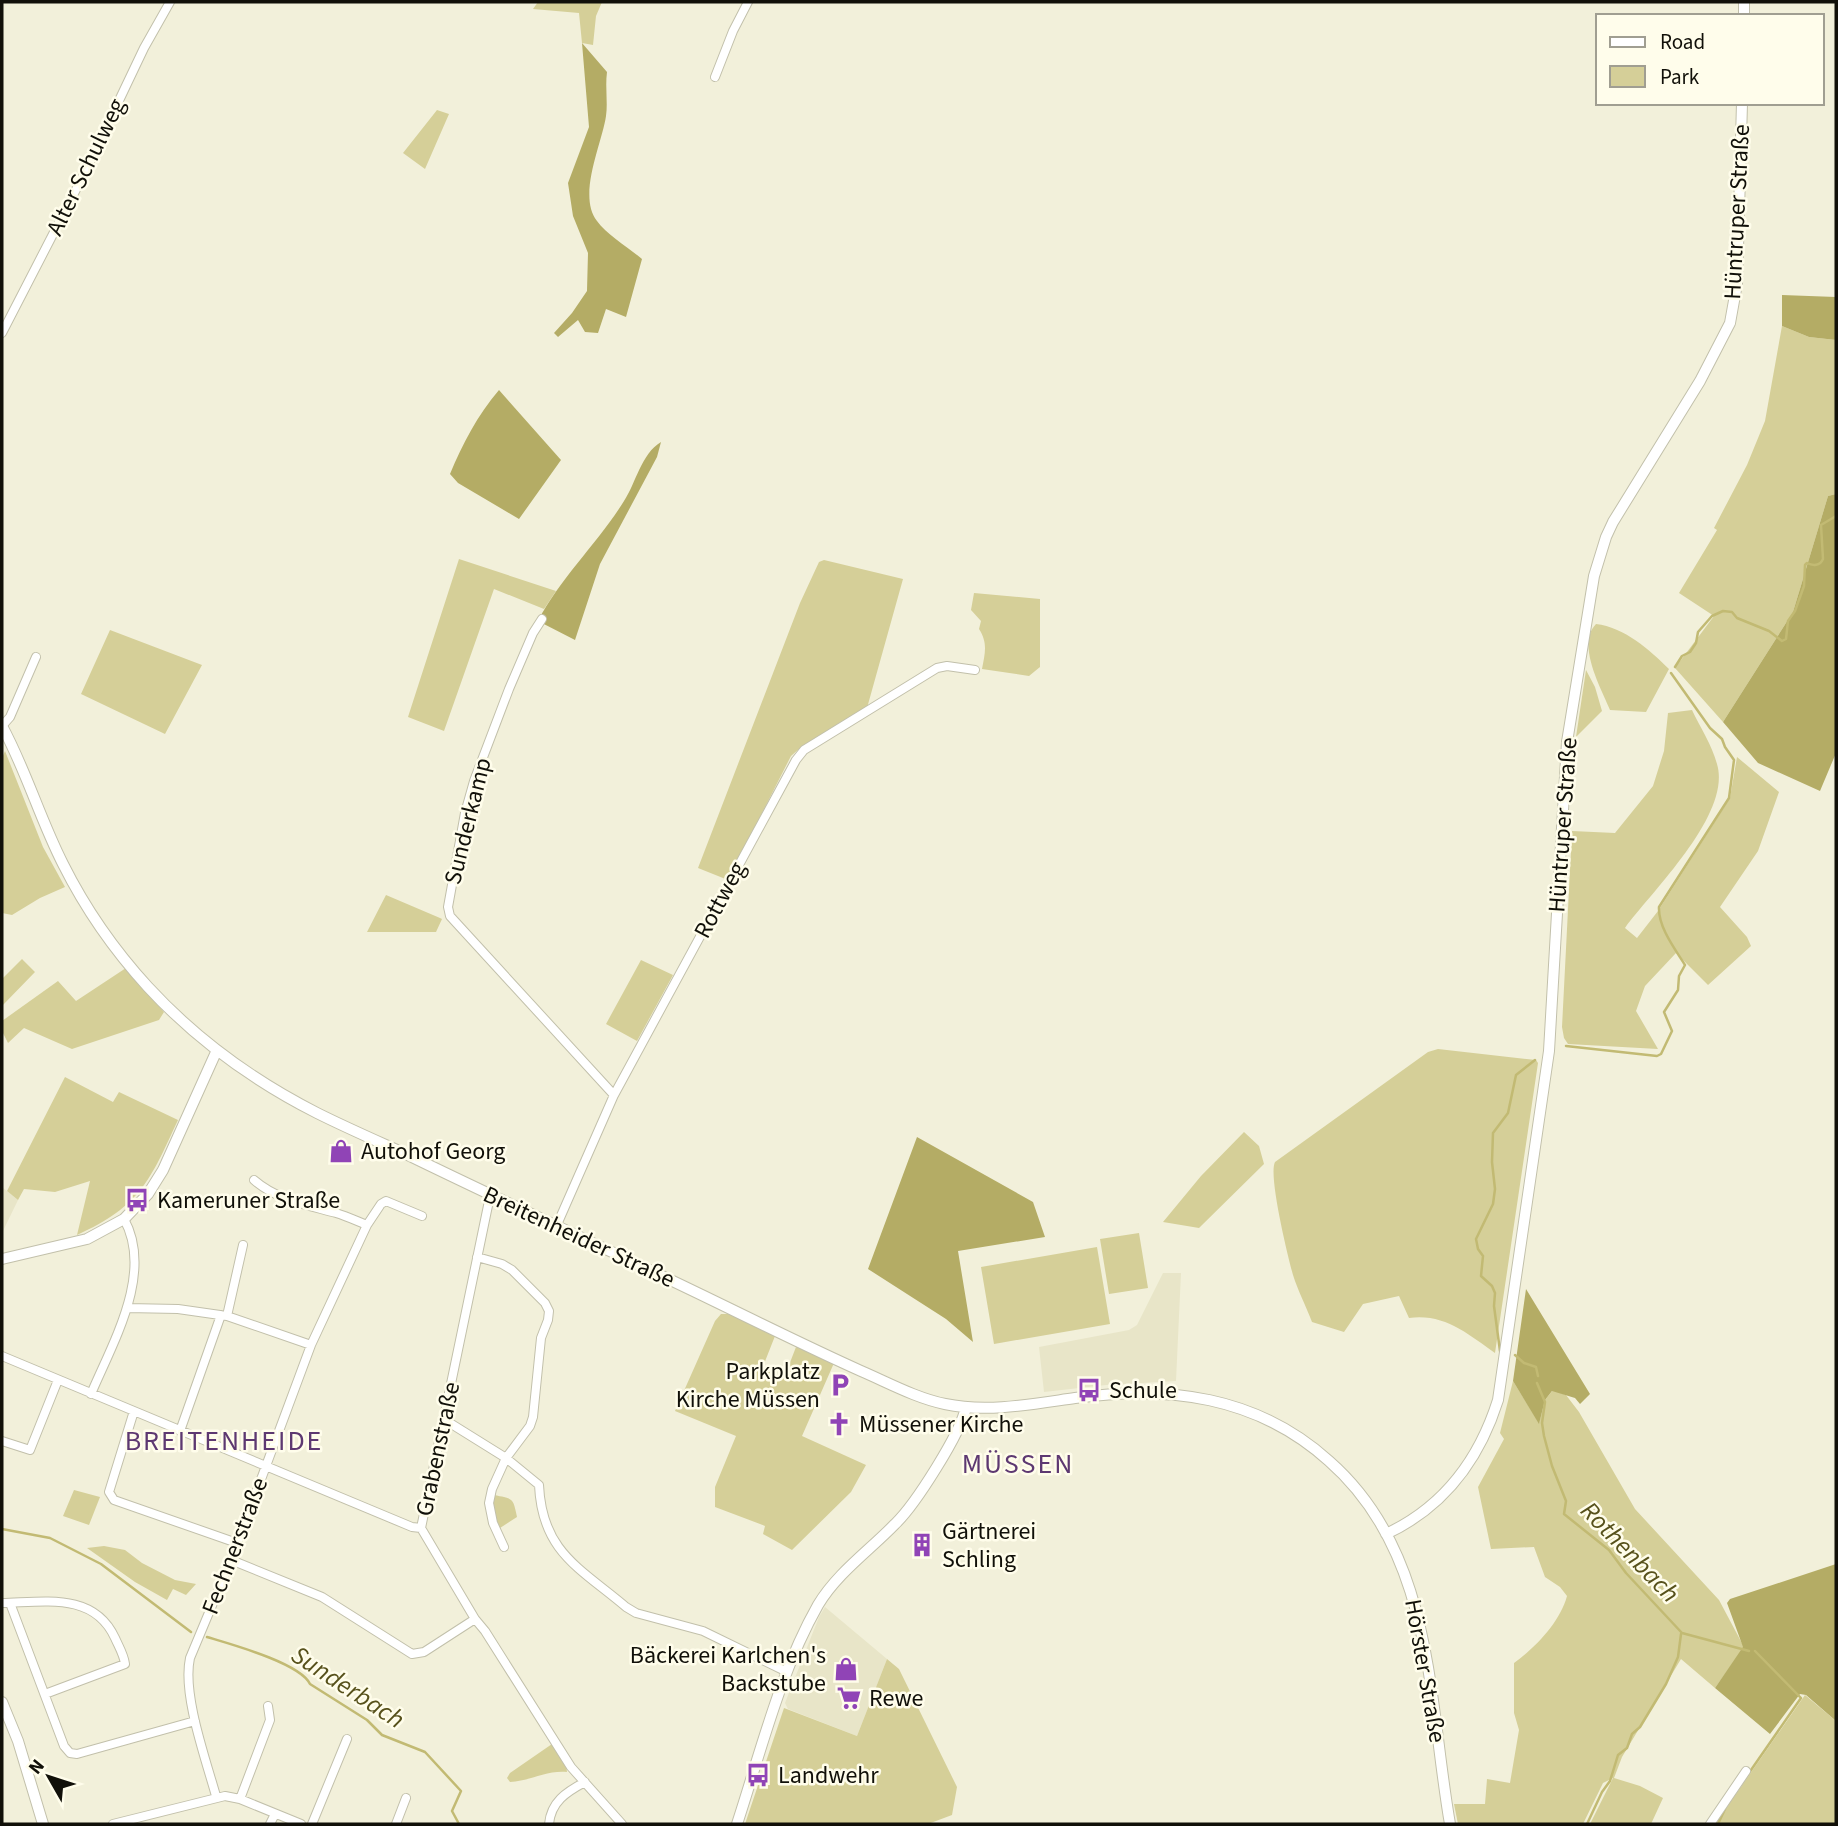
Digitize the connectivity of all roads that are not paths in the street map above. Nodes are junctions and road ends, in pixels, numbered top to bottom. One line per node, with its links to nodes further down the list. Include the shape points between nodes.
1 (170, 2): 5 (street, Alter Schulweg)
2 (748, 2): 3 (street)
3 (715, 77)
4 (1742, 105): 35 (street, Hüntruper Straße, via 1737,284 1730,323 1614,522 1594,576 1564,774 1549,1051 1498,1400 1478,1450 1457,1481 1421,1515)
5 (2, 333)
6 (542, 619): 11 (street, Sunderkamp, via 474,781 448,907 450,916)
7 (36, 657): 9 (street, Breitenheider Straße)
8 (975, 670): 11 (street, Rottweg, via 937,668 804,750)
9 (2, 726): 10 (street, Breitenheider Straße, via 63,864 97,922 148,987)
10 (217, 1050): 13 (street, Breitenheider Straße, via 315,1112); 15 (street, via 163,1170)
11 (614, 1096): 17 (street, Rottweg)
12 (254, 1180): 16 (street, via 293,1202)
13 (490, 1196): 17 (street, Breitenheider Straße); 19 (street, Grabenstraße)
14 (422, 1216): 16 (street, Fechnerstraße, via 386,1201)
15 (124, 1219): 20 (street, via 87,1239); 21 (street, via 135,1244)
16 (367, 1226): 23 (street, Fechnerstraße)
17 (556, 1227): 27 (street, Breitenheider Straße, via 902,1389)
18 (243, 1245): 22 (street)
19 (477, 1257): 29 (street, Grabenstraße); 32 (street, via 512,1270 549,1311 541,1338 533,1417)
20 (2, 1259)
21 (127, 1308): 22 (street); 26 (street)
22 (224, 1315): 23 (street); 30 (street)
23 (312, 1345): 33 (street, Fechnerstraße)
24 (2, 1356): 25 (street)
25 (58, 1380): 26 (street); 31 (street, via 30,1450)
26 (91, 1394): 28 (street)
27 (966, 1406): 35 (street, Hörster Straße, via 1006,1407 1130,1392 1182,1394 1230,1404 1274,1423 1329,1460 1362,1496); 41 (street, via 909,1508 820,1603)
28 (134, 1411): 30 (street); 36 (street, via 110,1496)
29 (444, 1420): 32 (street); 34 (street, Grabenstraße)
30 (180, 1431): 33 (street)
31 (2, 1441)
32 (506, 1458): 37 (street, via 489,1503); 41 (street, via 539,1485 543,1520 557,1548 626,1607 703,1631)
33 (266, 1467): 34 (street); 36 (street, Fechnerstraße)
34 (421, 1528): 40 (street, Grabenstraße)
35 (1386, 1534): 63 (street, Hörster Straße, via 1413,1597 1426,1652)
36 (237, 1543): 38 (street, Fechnerstraße)
37 (504, 1547)
38 (231, 1560): 40 (street, via 322,1597 412,1654 424,1653); 45 (street, Fechnerstraße, via 187,1669)
39 (6, 1603): 42 (street); 42 (street, via 74,1603 89,1608 107,1623 125,1661 122,1667)
40 (475, 1619): 48 (street, Grabenstraße, via 565,1759)
41 (787, 1672): 62 (street)
42 (45, 1694): 45 (street, via 64,1746 74,1754)
43 (2, 1702): 54 (street)
44 (268, 1706): 51 (street, via 270,1720)
45 (195, 1721): 49 (street, Fechnerstraße)
46 (347, 1739): 58 (street)
47 (1746, 1771): 64 (street)
48 (585, 1782): 60 (street, via 558,1801); 61 (street, Grabenstraße)
49 (216, 1796): 51 (street); 53 (street)
50 (406, 1797): 59 (street)
51 (240, 1799): 52 (street)
52 (275, 1814): 56 (street); 57 (street)
53 (135, 1822): 55 (street)
54 (43, 1824)
55 (113, 1824)
56 (270, 1824)
57 (301, 1824)
58 (313, 1824)
59 (396, 1824)
60 (549, 1824)
61 (622, 1824)
62 (737, 1824)
63 (1450, 1824)
64 (1710, 1824)

